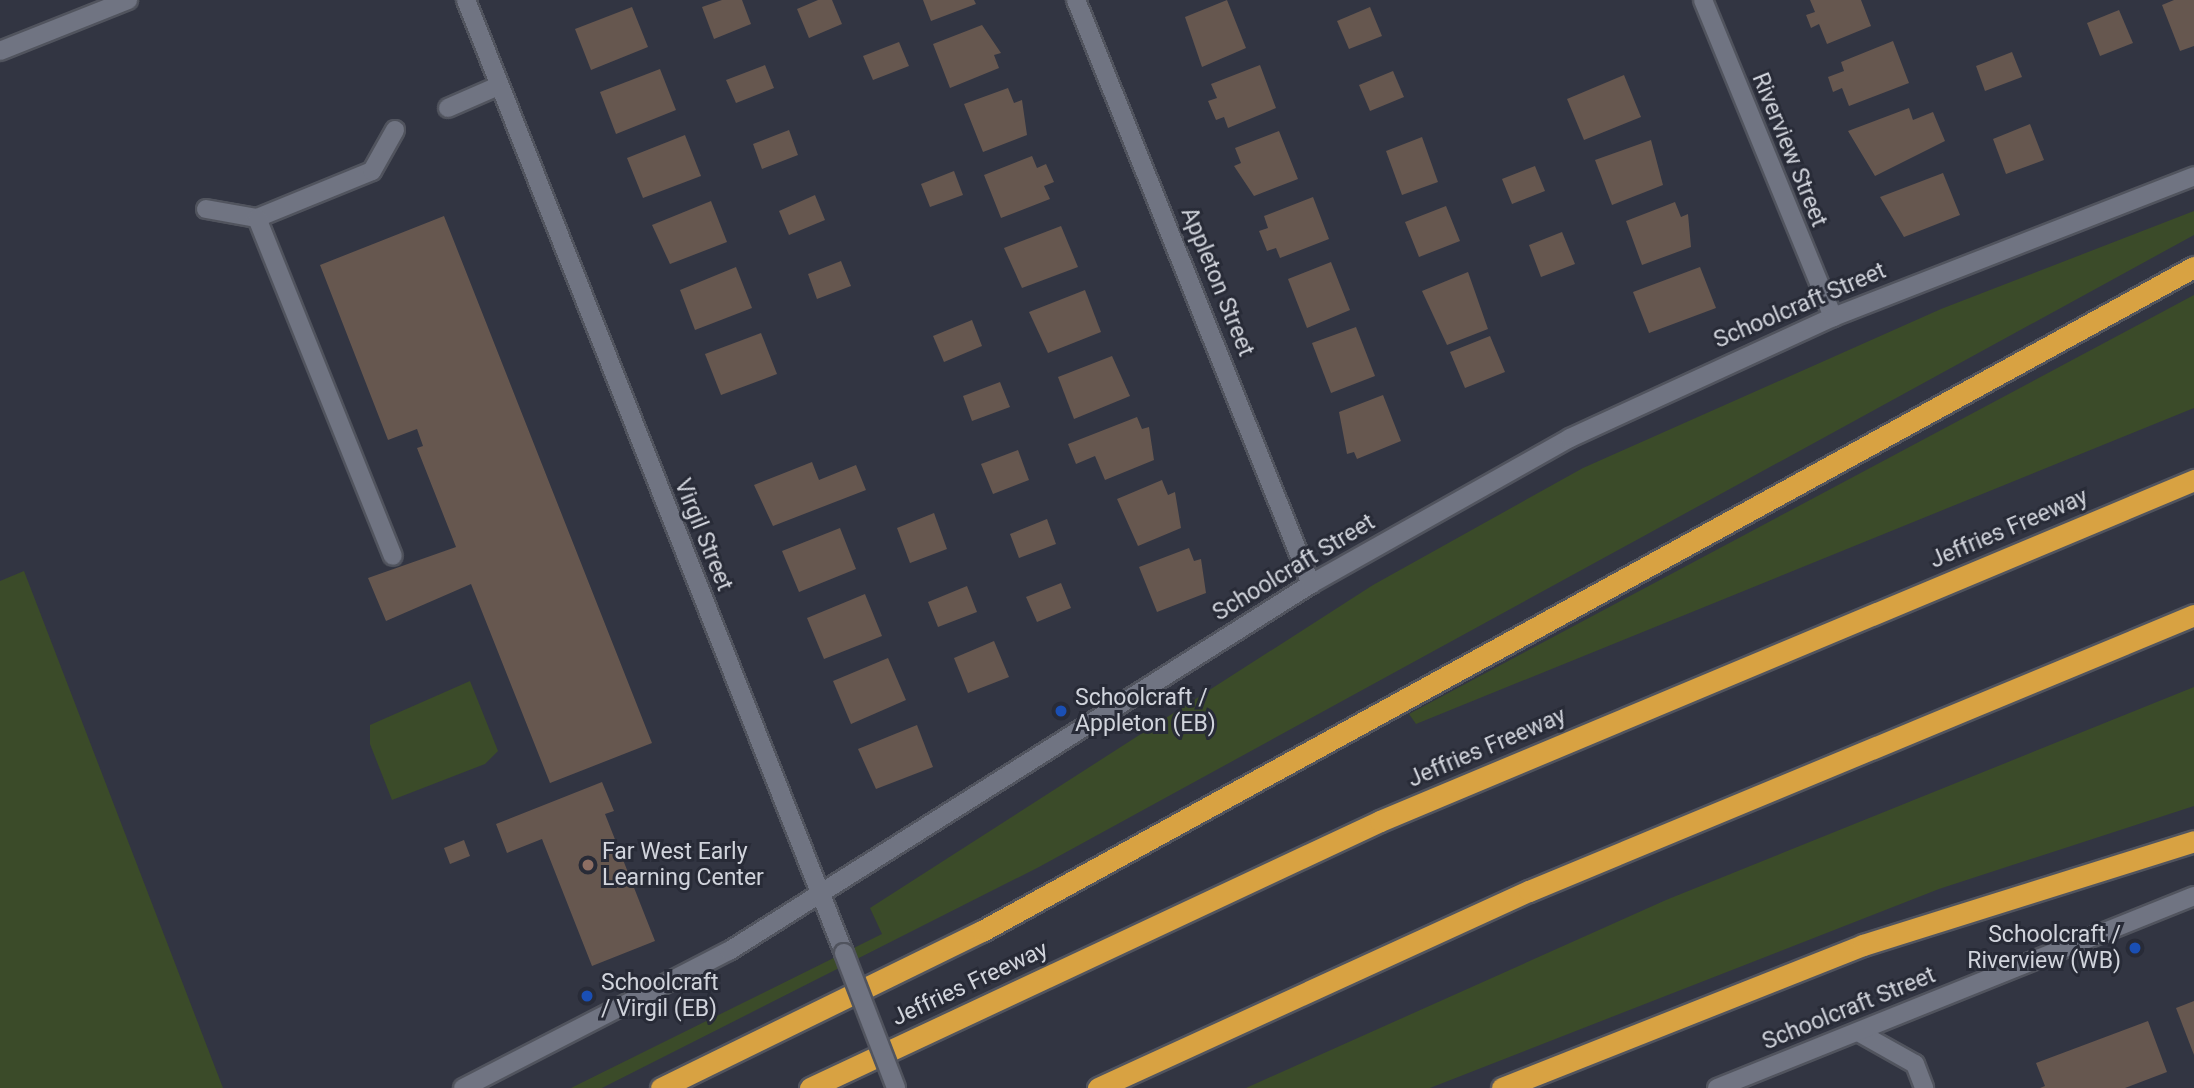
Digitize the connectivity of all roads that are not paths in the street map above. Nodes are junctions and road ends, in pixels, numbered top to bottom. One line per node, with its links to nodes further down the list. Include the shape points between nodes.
1 (128, 0): 5 (main road)
2 (466, 0): 6 (main road, Virgil Street)
3 (1076, 0): 16 (main road, Appleton Street)
4 (1703, 0): 13 (main road, Riverview Street)
5 (0, 51)
6 (496, 87): 7 (main road); 19 (main road, Virgil Street)
7 (448, 108)
8 (395, 130): 11 (main road, via 372,171)
9 (2194, 176): 13 (main road, Schoolcraft Street)
10 (206, 209): 11 (main road)
11 (257, 218): 15 (main road)
12 (2194, 267): 23 (highway, via 982,931)
13 (1833, 317): 16 (main road, Schoolcraft Street, via 1570,438)
14 (2194, 480): 24 (highway, Jeffries Freeway, via 1380,821)
15 (393, 556)
16 (1311, 584): 19 (main road, Schoolcraft Street)
17 (2194, 615): 26 (highway, via 1530,891)
18 (2194, 841): 27 (highway, via 1863,945)
19 (822, 894): 22 (main road, Schoolcraft Street, via 729,951); 25 (main road, Virgil Street, bridge)
20 (2194, 896): 21 (main road, Schoolcraft Street)
21 (1857, 1032): 28 (main road, Schoolcraft Street); 29 (main road, via 1914,1064)
22 (463, 1088)
23 (661, 1088)
24 (810, 1088)
25 (896, 1088)
26 (1098, 1088)
27 (1502, 1088)
28 (1717, 1088)
29 (1924, 1088)

